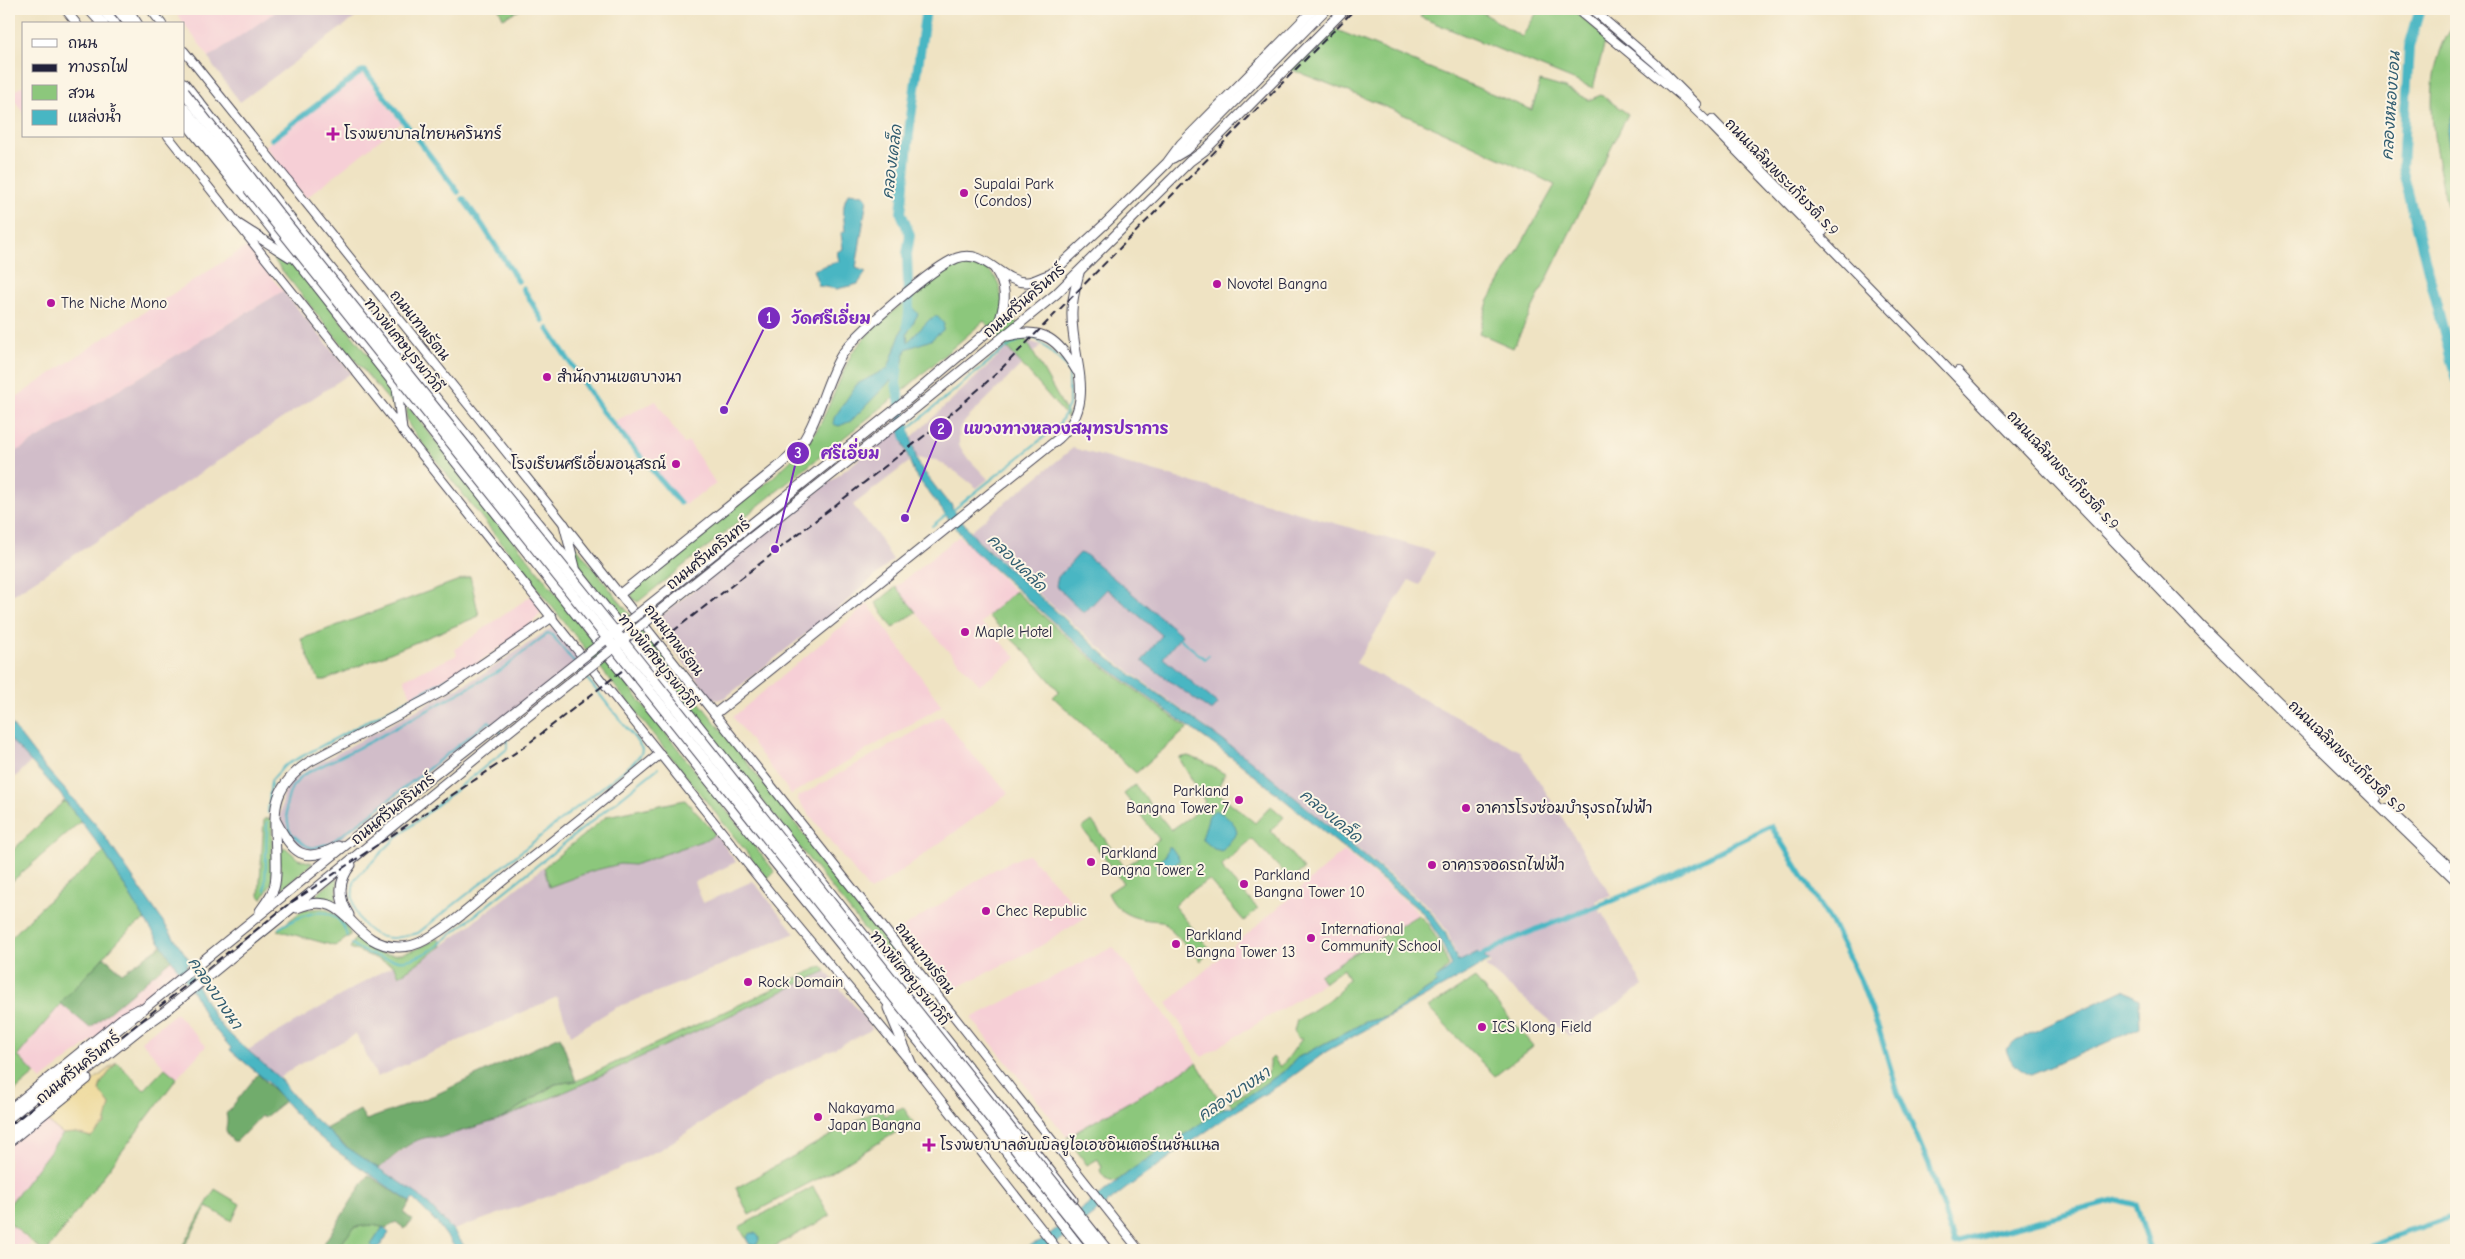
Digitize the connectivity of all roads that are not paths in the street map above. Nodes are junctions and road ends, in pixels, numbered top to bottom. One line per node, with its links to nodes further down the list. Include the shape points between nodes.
1 (65, 9): 15 (main road)
2 (89, 9): 16 (highway)
3 (95, 9): 17 (main road)
4 (103, 9): 18 (highway)
5 (118, 9): 19 (highway)
6 (126, 9): 20 (highway)
7 (150, 9): 21 (main road)
8 (1314, 9): 34 (main road, ถนนศรีนครินทร์, via 1187,138)
9 (1326, 9): 34 (main road, ถนนศรีนครินทร์, via 1188,149)
10 (1335, 9): 33 (main road, ถนนศรีนครินทร์, via 1199,146)
11 (1344, 9): 33 (main road, ถนนศรีนครินทร์, via 1205,150)
12 (1576, 9): 24 (main road, ถนนเฉลิมพระเกียรติ ร.9)
13 (1586, 9): 23 (main road, ถนนเฉลิมพระเกียรติ ร.9)
14 (1592, 9): 25 (main road, ถนนเฉลิมพระเกียรติ ร.9)
15 (75, 22)
16 (101, 22)
17 (105, 22)
18 (113, 22)
19 (128, 22)
20 (136, 22)
21 (160, 22)
22 (185, 52): 46 (main road, ถนนเทพรัตน)
23 (1637, 54): 24 (main road, ถนนเฉลิมพระเกียรติ ร.9); 25 (main road, ถนนเฉลิมพระเกียรติ ร.9)
24 (1654, 73): 32 (main road, ถนนเฉลิมพระเกียรติ ร.9)
25 (1671, 80): 32 (main road, ถนนเฉลิมพระเกียรติ ร.9)
26 (185, 84): 47 (main road)
27 (185, 93): 74 (highway, ทางพิเศษบูรพาวิถี, bridge)
28 (185, 109): 73 (highway, ทางพิเศษบูรพาวิถี, bridge)
29 (185, 120): 36 (main road)
30 (185, 120): 72 (highway, bridge)
31 (170, 138): 35 (main road)
32 (1747, 158): 40 (main road, ถนนเฉลิมพระเกียรติ ร.9)
33 (1190, 161): 39 (main road, ถนนศรีนครินทร์)
34 (1167, 163): 38 (main road, ถนนศรีนครินทร์)
35 (238, 224): 36 (main road); 45 (main road)
36 (298, 263): 44 (main road)
37 (994, 267): 38 (main road, via 1009,277 1026,282); 41 (main road, via 1006,291); 48 (main road, via 974,256 958,258 939,268 865,328 848,346 834,370 812,427 801,445)
38 (1055, 271): 41 (main road, ถนนศรีนครินทร์)
39 (1079, 272): 42 (main road, ถนนศรีนครินทร์); 43 (main road, via 1072,310)
40 (1892, 306): 55 (main road, ถนนเฉลิมพระเกียรติ ร.9, via 2201,625); 56 (main road, ถนนเฉลิมพระเกียรติ ร.9, via 2218,650)
41 (1000, 321): 53 (main road, ถนนศรีนครินทร์, bridge, via 891,413)
42 (1004, 337): 43 (main road, via 1033,332 1044,335 1070,360); 54 (main road, ถนนศรีนครินทร์, bridge)
43 (1080, 376): 50 (main road, via 1078,414 1058,439)
44 (397, 388): 45 (main road); 62 (main road)
45 (402, 430): 49 (main road)
46 (564, 524): 47 (main road); 48 (main road, ถนนเทพรัตน)
47 (575, 569): 60 (main road)
48 (620, 594): 50 (main road, ถนนเทพรัตน)
49 (552, 617): 51 (main road); 52 (main road, via 443,691 294,772 282,785)
50 (715, 714): 61 (main road, ถนนเทพรัตน)
51 (660, 754): 59 (main road, via 424,941 399,947 384,944 366,936); 65 (main road)
52 (275, 818): 53 (main road, via 288,843 308,857 324,854); 58 (main road, via 274,888)
53 (358, 835): 58 (main road, ถนนศรีนครินทร์)
54 (362, 852): 57 (main road, ถนนศรีนครินทร์); 59 (main road, via 348,869 340,887 344,908)
55 (2456, 874)
56 (2456, 881)
57 (290, 911): 59 (main road, via 307,904 330,904 339,908); 64 (main road, ถนนศรีนครินทร์)
58 (254, 920): 63 (main road, ถนนศรีนครินทร์)
59 (355, 926)
60 (884, 960): 61 (main road); 75 (main road)
61 (935, 992): 76 (main road, ถนนเทพรัตน)
62 (884, 997): 65 (main road); 71 (main road)
63 (154, 1000): 66 (main road, ถนนศรีนครินทร์, via 124,1017); 67 (main road, ถนนศรีนครินทร์)
64 (163, 1013): 68 (main road, ถนนศรีนครินทร์); 69 (main road, ถนนศรีนครินทร์, via 140,1036)
65 (912, 1065): 70 (main road)
66 (9, 1110)
67 (9, 1118)
68 (9, 1133)
69 (9, 1142)
70 (1057, 1249)
71 (1082, 1250)
72 (1089, 1250)
73 (1096, 1250)
74 (1107, 1250)
75 (1112, 1250)
76 (1137, 1250)

